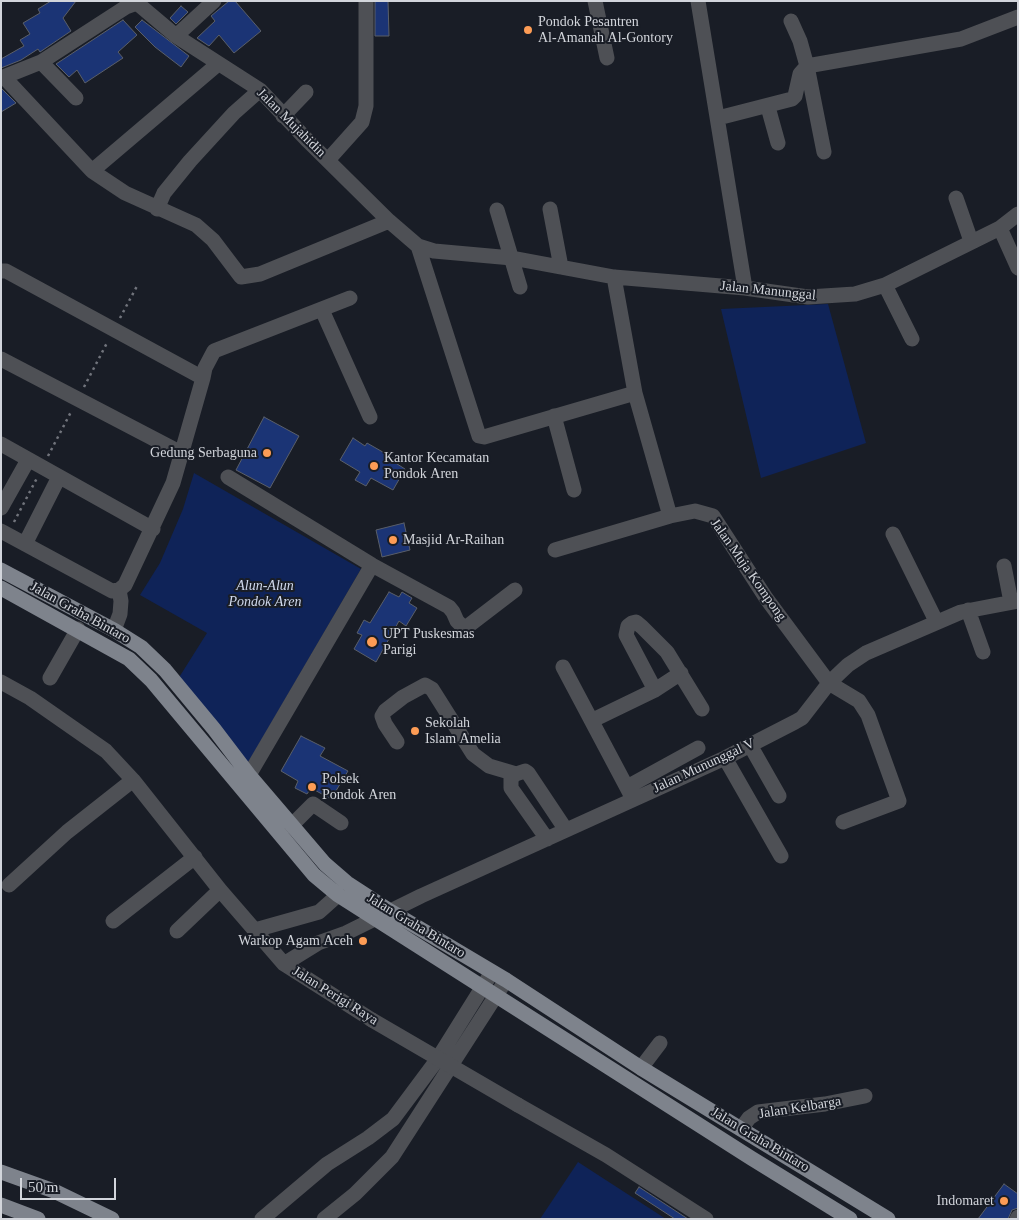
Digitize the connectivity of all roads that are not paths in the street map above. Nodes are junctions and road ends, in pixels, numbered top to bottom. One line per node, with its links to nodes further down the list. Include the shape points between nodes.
1 (214, 1): 7 (street)
2 (366, 1): 21 (street, via 366,106 362,122)
3 (595, 1): 8 (street)
4 (698, 1): 18 (street)
5 (1018, 17): 11 (street, via 961,39)
6 (791, 21): 11 (street)
7 (176, 36): 9 (street, Jalan Mujahidin, via 134,3); 10 (street, Jalan Mujahidin)
8 (607, 58)
9 (41, 62): 12 (street, Jalan Mujahidin); 15 (street)
10 (218, 64): 13 (street, Jalan Mujahidin); 22 (street)
11 (807, 66): 16 (street, via 800,74 792,100); 20 (street)
12 (3, 78): 22 (street)
13 (260, 90): 17 (street, Jalan Mujahidin); 24 (street, via 234,113 190,162 164,193)
14 (306, 92): 17 (street)
15 (76, 98)
16 (768, 106): 18 (street); 19 (street)
17 (283, 116): 21 (street, Jalan Mujahidin)
18 (718, 118): 39 (street)
19 (778, 143)
20 (824, 152)
21 (328, 160): 28 (street, Jalan Mujahidin)
22 (92, 171): 24 (street)
23 (956, 198): 30 (street)
24 (157, 209): 28 (street, via 205,232 238,276 245,278)
25 (550, 209): 33 (street)
26 (497, 210): 32 (street)
27 (1018, 214): 29 (street, Jalan Manunggal)
28 (389, 222): 31 (street, Jalan Mujahidin)
29 (1000, 228): 30 (street, Jalan Manunggal); 34 (street)
30 (971, 241): 37 (street, Jalan Manunggal)
31 (418, 246): 32 (street, Jalan Mujahidin, via 434,251); 46 (street, via 479,436)
32 (512, 258): 33 (street, Jalan Mujahidin); 38 (street)
33 (561, 266): 36 (street, Jalan Manunggal)
34 (1018, 268)
35 (1, 271): 44 (street)
36 (614, 277): 39 (street, Jalan Manunggal); 45 (street)
37 (885, 285): 39 (street, Jalan Manunggal, via 855,294 826,297); 42 (street)
38 (520, 287)
39 (745, 288)
40 (350, 298): 41 (street)
41 (322, 310): 44 (street, via 214,351 205,368); 47 (street)
42 (912, 339)
43 (1, 359): 49 (street)
44 (204, 378): 49 (street)
45 (635, 393): 46 (street); 55 (street)
46 (554, 416): 53 (street)
47 (370, 417)
48 (1, 444): 50 (street)
49 (183, 454): 56 (street)
50 (28, 460): 51 (street); 54 (street)
51 (59, 477): 56 (street); 59 (street)
52 (228, 477): 61 (street)
53 (574, 490)
54 (1, 508)
55 (670, 516): 60 (street, Jalan Muja Kompong); 77 (street, Jalan Muja Kompong, via 695,511 713,516 766,598)
56 (153, 529): 65 (street, via 125,585)
57 (893, 534): 69 (street)
58 (3, 538): 59 (street)
59 (25, 544): 65 (street, via 112,591)
60 (555, 550)
61 (372, 565): 66 (street, via 449,607 463,627); 85 (street)
62 (1004, 566): 67 (street)
63 (1, 570): 71 (main road, Jalan Graha Bintaro)
64 (1, 588): 70 (main road, Jalan Graha Bintaro)
65 (119, 590): 71 (street, via 120,614)
66 (515, 590)
67 (1014, 602): 68 (street, Jalan Mununggal V)
68 (968, 610): 69 (street, Jalan Mununggal V); 72 (street)
69 (936, 621): 77 (street, Jalan Mununggal V, via 866,653 848,664)
70 (78, 629): 75 (street); 88 (main road, Jalan Graha Bintaro, via 129,659 151,680)
71 (114, 630): 85 (main road, Jalan Graha Bintaro, via 141,647 165,670)
72 (983, 652)
73 (563, 667): 80 (street)
74 (682, 673): 78 (street); 78 (street, via 642,626 632,623 626,635); 79 (street)
75 (50, 678)
76 (1, 682): 87 (street, Jalan Perigi Raya, via 30,698 106,751)
77 (828, 683): 82 (street, Jalan Mununggal V, via 802,718); 91 (street, via 864,707 899,798 897,803)
78 (655, 690): 80 (street)
79 (702, 710)
80 (593, 720): 89 (street)
81 (397, 742): 86 (street, via 382,716 425,685 432,689 473,754 489,766)
82 (750, 745): 84 (street, Jalan Mununggal V); 90 (street)
83 (698, 748): 89 (street)
84 (725, 758): 89 (street, Jalan Mununggal V); 96 (street)
85 (249, 774): 88 (street); 93 (main road, Jalan Graha Bintaro)
86 (516, 774): 94 (street, via 528,773); 95 (street, via 511,778 511,788)
87 (133, 780): 97 (street, Jalan Perigi Raya); 98 (street, via 67,832)
88 (236, 782): 99 (main road, Jalan Graha Bintaro, via 314,875)
89 (630, 793): 94 (street, Jalan Mununggal V)
90 (779, 796)
91 (843, 822)
92 (341, 823): 93 (street, via 314,804)
93 (291, 826): 99 (main road, Jalan Graha Bintaro)
94 (566, 830): 95 (street, Jalan Mununggal V)
95 (547, 839): 101 (street, Jalan Mununggal V)
96 (781, 856)
97 (194, 857): 100 (street, Jalan Perigi Raya); 103 (street)
98 (9, 885)
99 (343, 889): 101 (main road, Jalan Graha Bintaro); 102 (main road, Jalan Graha Bintaro); 104 (street, via 319,912)
100 (220, 890): 104 (street, Jalan Perigi Raya); 105 (street)
101 (390, 912): 102 (street, Jalan Mununggal V); 107 (main road, Jalan Graha Bintaro)
102 (375, 919): 106 (street, Jalan Mununggal V, via 318,943); 109 (main road, Jalan Graha Bintaro)
103 (113, 921)
104 (255, 930): 106 (street, Jalan Perigi Raya)
105 (177, 931)
106 (284, 964): 123 (street, Jalan Perigi Raya, bridge, via 372,1020 606,1155)
107 (492, 972): 108 (main road, Jalan Graha Bintaro); 109 (street)
108 (506, 980): 110 (street); 112 (main road, Jalan Graha Bintaro)
109 (483, 988): 110 (main road, Jalan Graha Bintaro); 121 (street, via 437,1060 393,1119 327,1164)
110 (497, 996): 116 (main road, Jalan Graha Bintaro); 122 (street, via 392,1157)
111 (660, 1043): 112 (street)
112 (641, 1068): 114 (main road, Jalan Graha Bintaro)
113 (865, 1096): 114 (street, Jalan Kelbarga, via 758,1112 748,1118)
114 (741, 1129): 115 (main road, Jalan Graha Bintaro)
115 (761, 1142): 116 (main road); 125 (main road, Jalan Graha Bintaro)
116 (751, 1158): 124 (main road, Jalan Graha Bintaro)
117 (1, 1172): 120 (main road, via 54,1191)
118 (1, 1205): 119 (main road)
119 (38, 1219)
120 (112, 1219)
121 (262, 1219)
122 (324, 1219)
123 (706, 1219)
124 (850, 1219)
125 (888, 1219)

